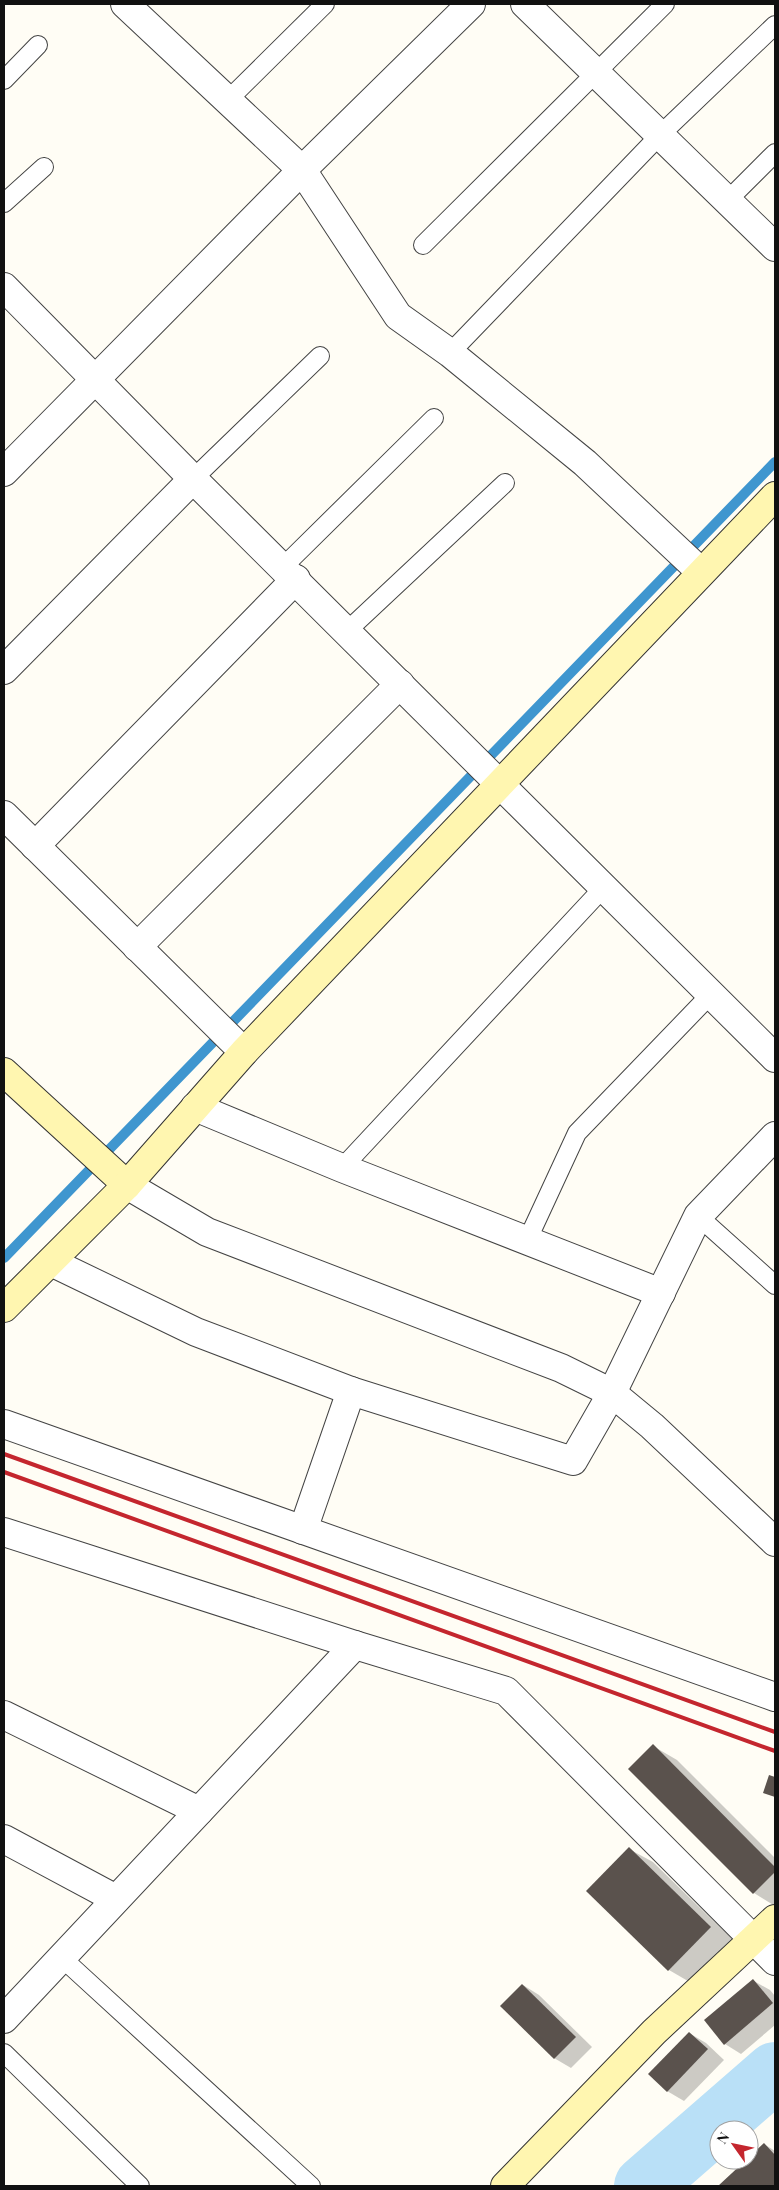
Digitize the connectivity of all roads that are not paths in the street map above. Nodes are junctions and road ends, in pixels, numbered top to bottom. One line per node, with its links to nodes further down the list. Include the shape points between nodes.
1 (125, 4): 10 (street)
2 (325, 4): 10 (lane)
3 (471, 4): 14 (street)
4 (665, 4): 8 (lane)
5 (531, 6): 8 (street)
6 (775, 25): 11 (lane)
7 (38, 45): 9 (lane)
8 (596, 72): 11 (street); 17 (lane)
9 (4, 80)
10 (228, 100): 14 (street)
11 (660, 135): 15 (street); 20 (lane)
12 (775, 153): 15 (lane)
13 (44, 167): 16 (lane)
14 (302, 170): 20 (street, via 398,316); 22 (street)
15 (727, 201): 18 (street)
16 (4, 203)
17 (423, 245)
18 (775, 247)
19 (4, 286): 22 (street)
20 (450, 353): 28 (street, via 584,463)
21 (320, 356): 25 (lane)
22 (95, 378): 24 (street); 25 (street)
23 (434, 418): 29 (lane)
24 (4, 472)
25 (194, 479): 29 (street); 31 (street)
26 (504, 482): 30 (lane)
27 (775, 496): 28 (street)
28 (701, 572): 33 (street)
29 (290, 573): 30 (street); 35 (street)
30 (347, 631): 32 (street)
31 (4, 670)
32 (400, 684): 33 (street); 37 (street)
33 (499, 783): 36 (street); 39 (street)
34 (4, 815): 35 (street)
35 (35, 846): 37 (street)
36 (604, 887): 38 (street); 44 (lane)
37 (137, 947): 39 (street)
38 (711, 994): 40 (street); 47 (lane, via 577,1133)
39 (244, 1052): 42 (street)
40 (775, 1058)
41 (5, 1077): 45 (street)
42 (195, 1107): 44 (street); 45 (street)
43 (775, 1136): 46 (street)
44 (342, 1168): 47 (street)
45 (127, 1184): 48 (street); 53 (street, via 207,1232 561,1368)
46 (698, 1216): 49 (lane); 50 (street)
47 (527, 1241): 50 (street)
48 (51, 1262): 51 (street); 52 (street, via 196,1332)
49 (775, 1285)
50 (661, 1293): 53 (street)
51 (4, 1308)
52 (351, 1391): 53 (street, via 573,1461); 55 (street)
53 (612, 1393): 57 (street, via 652,1426)
54 (4, 1424): 55 (street)
55 (303, 1530): 59 (street)
56 (4, 1532): 58 (street)
57 (775, 1542)
58 (355, 1645): 61 (street); 65 (street, via 506,1691)
59 (775, 1697)
60 (4, 1715): 61 (street)
61 (199, 1811): 63 (street)
62 (4, 1839): 63 (street)
63 (116, 1899): 66 (street)
64 (775, 1919): 65 (street)
65 (755, 1939): 67 (street); 72 (street, via 654,2032)
66 (61, 1957): 68 (street); 71 (lane)
67 (775, 1961)
68 (4, 2019)
69 (4, 2053): 70 (lane)
70 (140, 2186)
71 (311, 2186)
72 (505, 2186)

